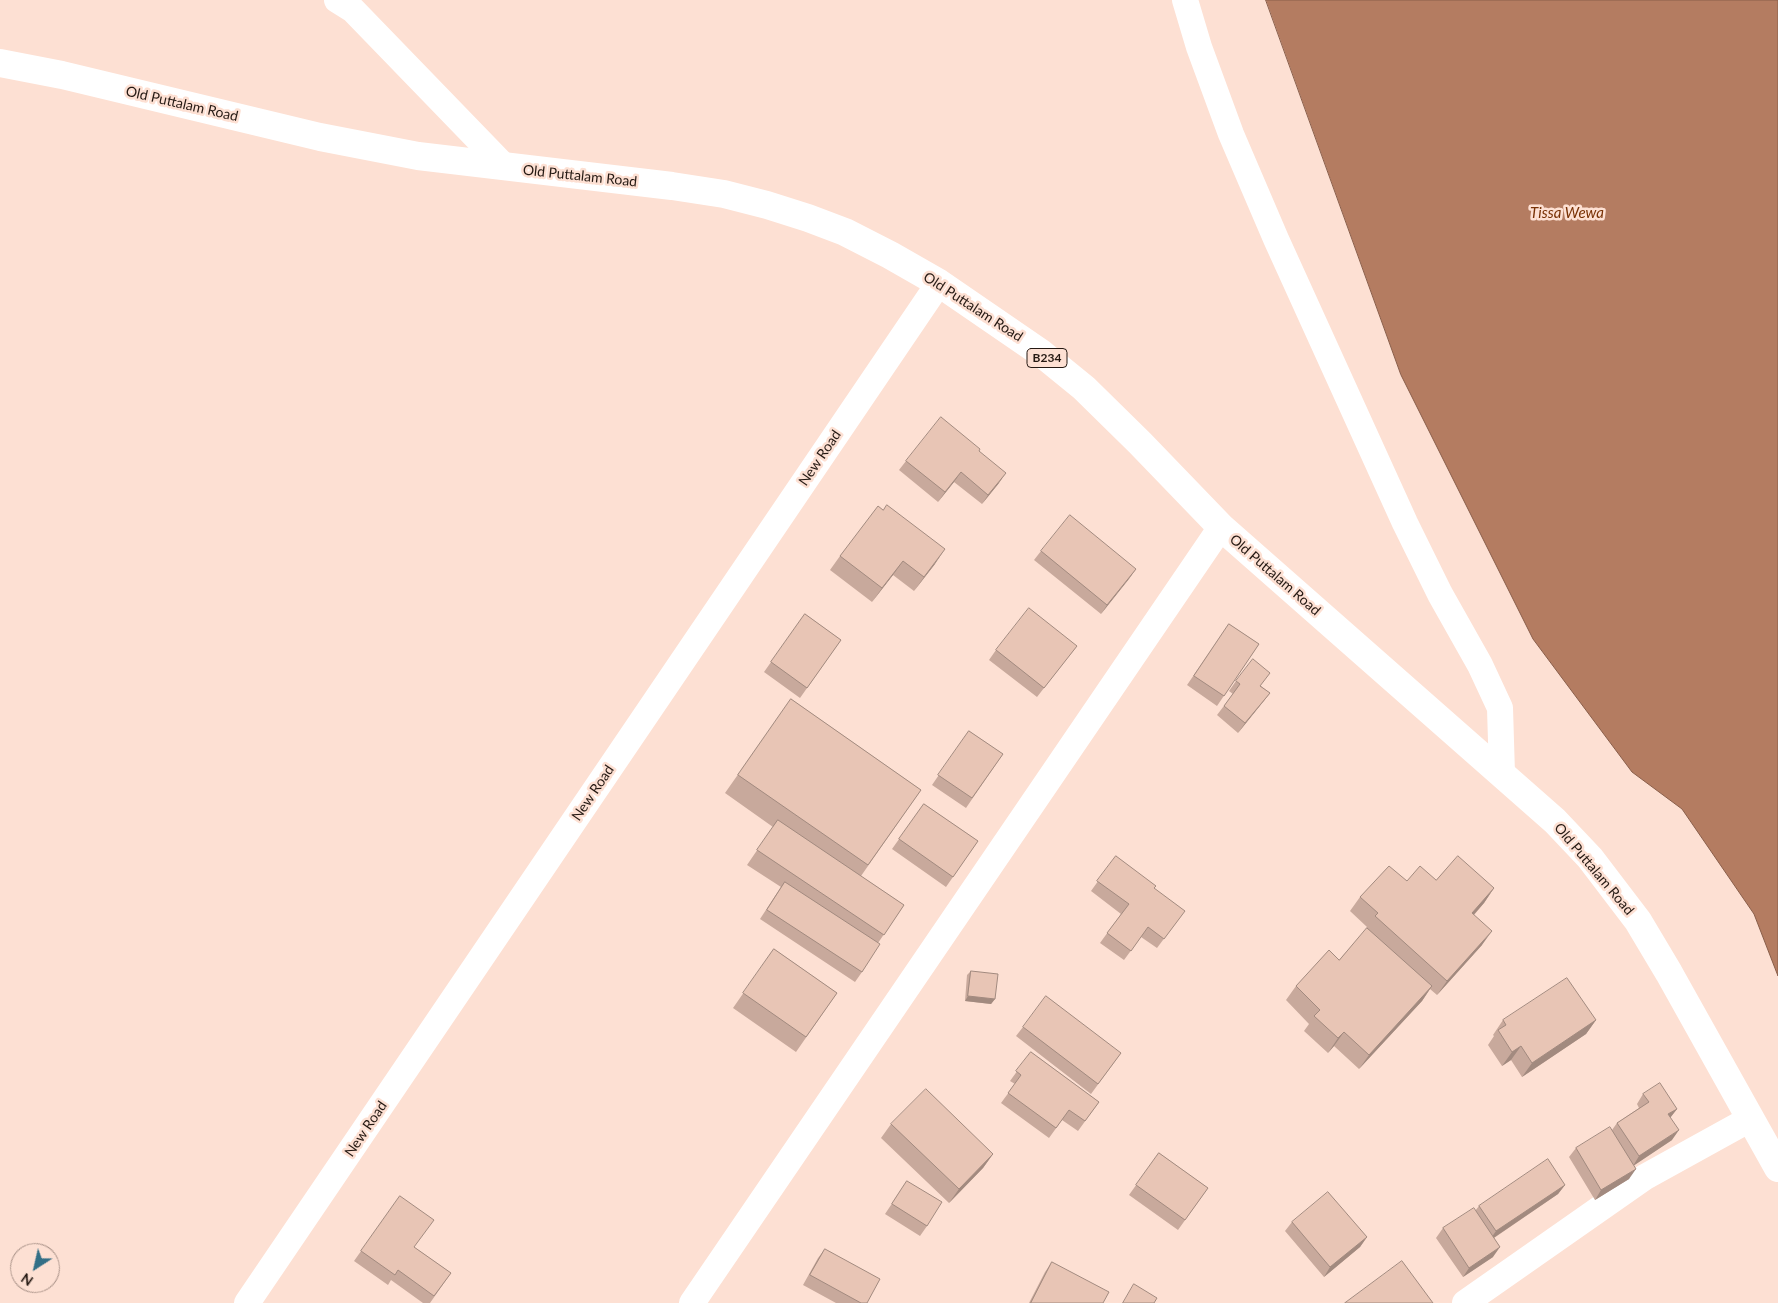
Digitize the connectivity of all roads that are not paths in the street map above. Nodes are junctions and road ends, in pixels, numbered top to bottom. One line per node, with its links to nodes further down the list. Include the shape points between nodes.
1 (337, 0): 4 (street, via 353,10)
2 (1184, 0): 7 (street, via 1231,134 1280,247 1405,523 1500,708)
3 (0, 63): 4 (main road, Old Puttalam Road / B234, via 320,137 418,156)
4 (505, 168): 5 (main road, Old Puttalam Road / B234, via 672,186 767,204 845,232)
5 (939, 283): 6 (main road, Old Puttalam Road / B234, via 1041,352 1084,388); 10 (street, New Road)
6 (1221, 527): 7 (main road, Old Puttalam Road / B234); 11 (street)
7 (1502, 774): 8 (main road, Old Puttalam Road / B234, via 1555,821 1590,858 1638,921)
8 (1750, 1119): 9 (main road, Old Puttalam Road / B234); 12 (street, via 1646,1177)
9 (1778, 1168)
10 (247, 1303)
11 (692, 1303)
12 (1465, 1303)

